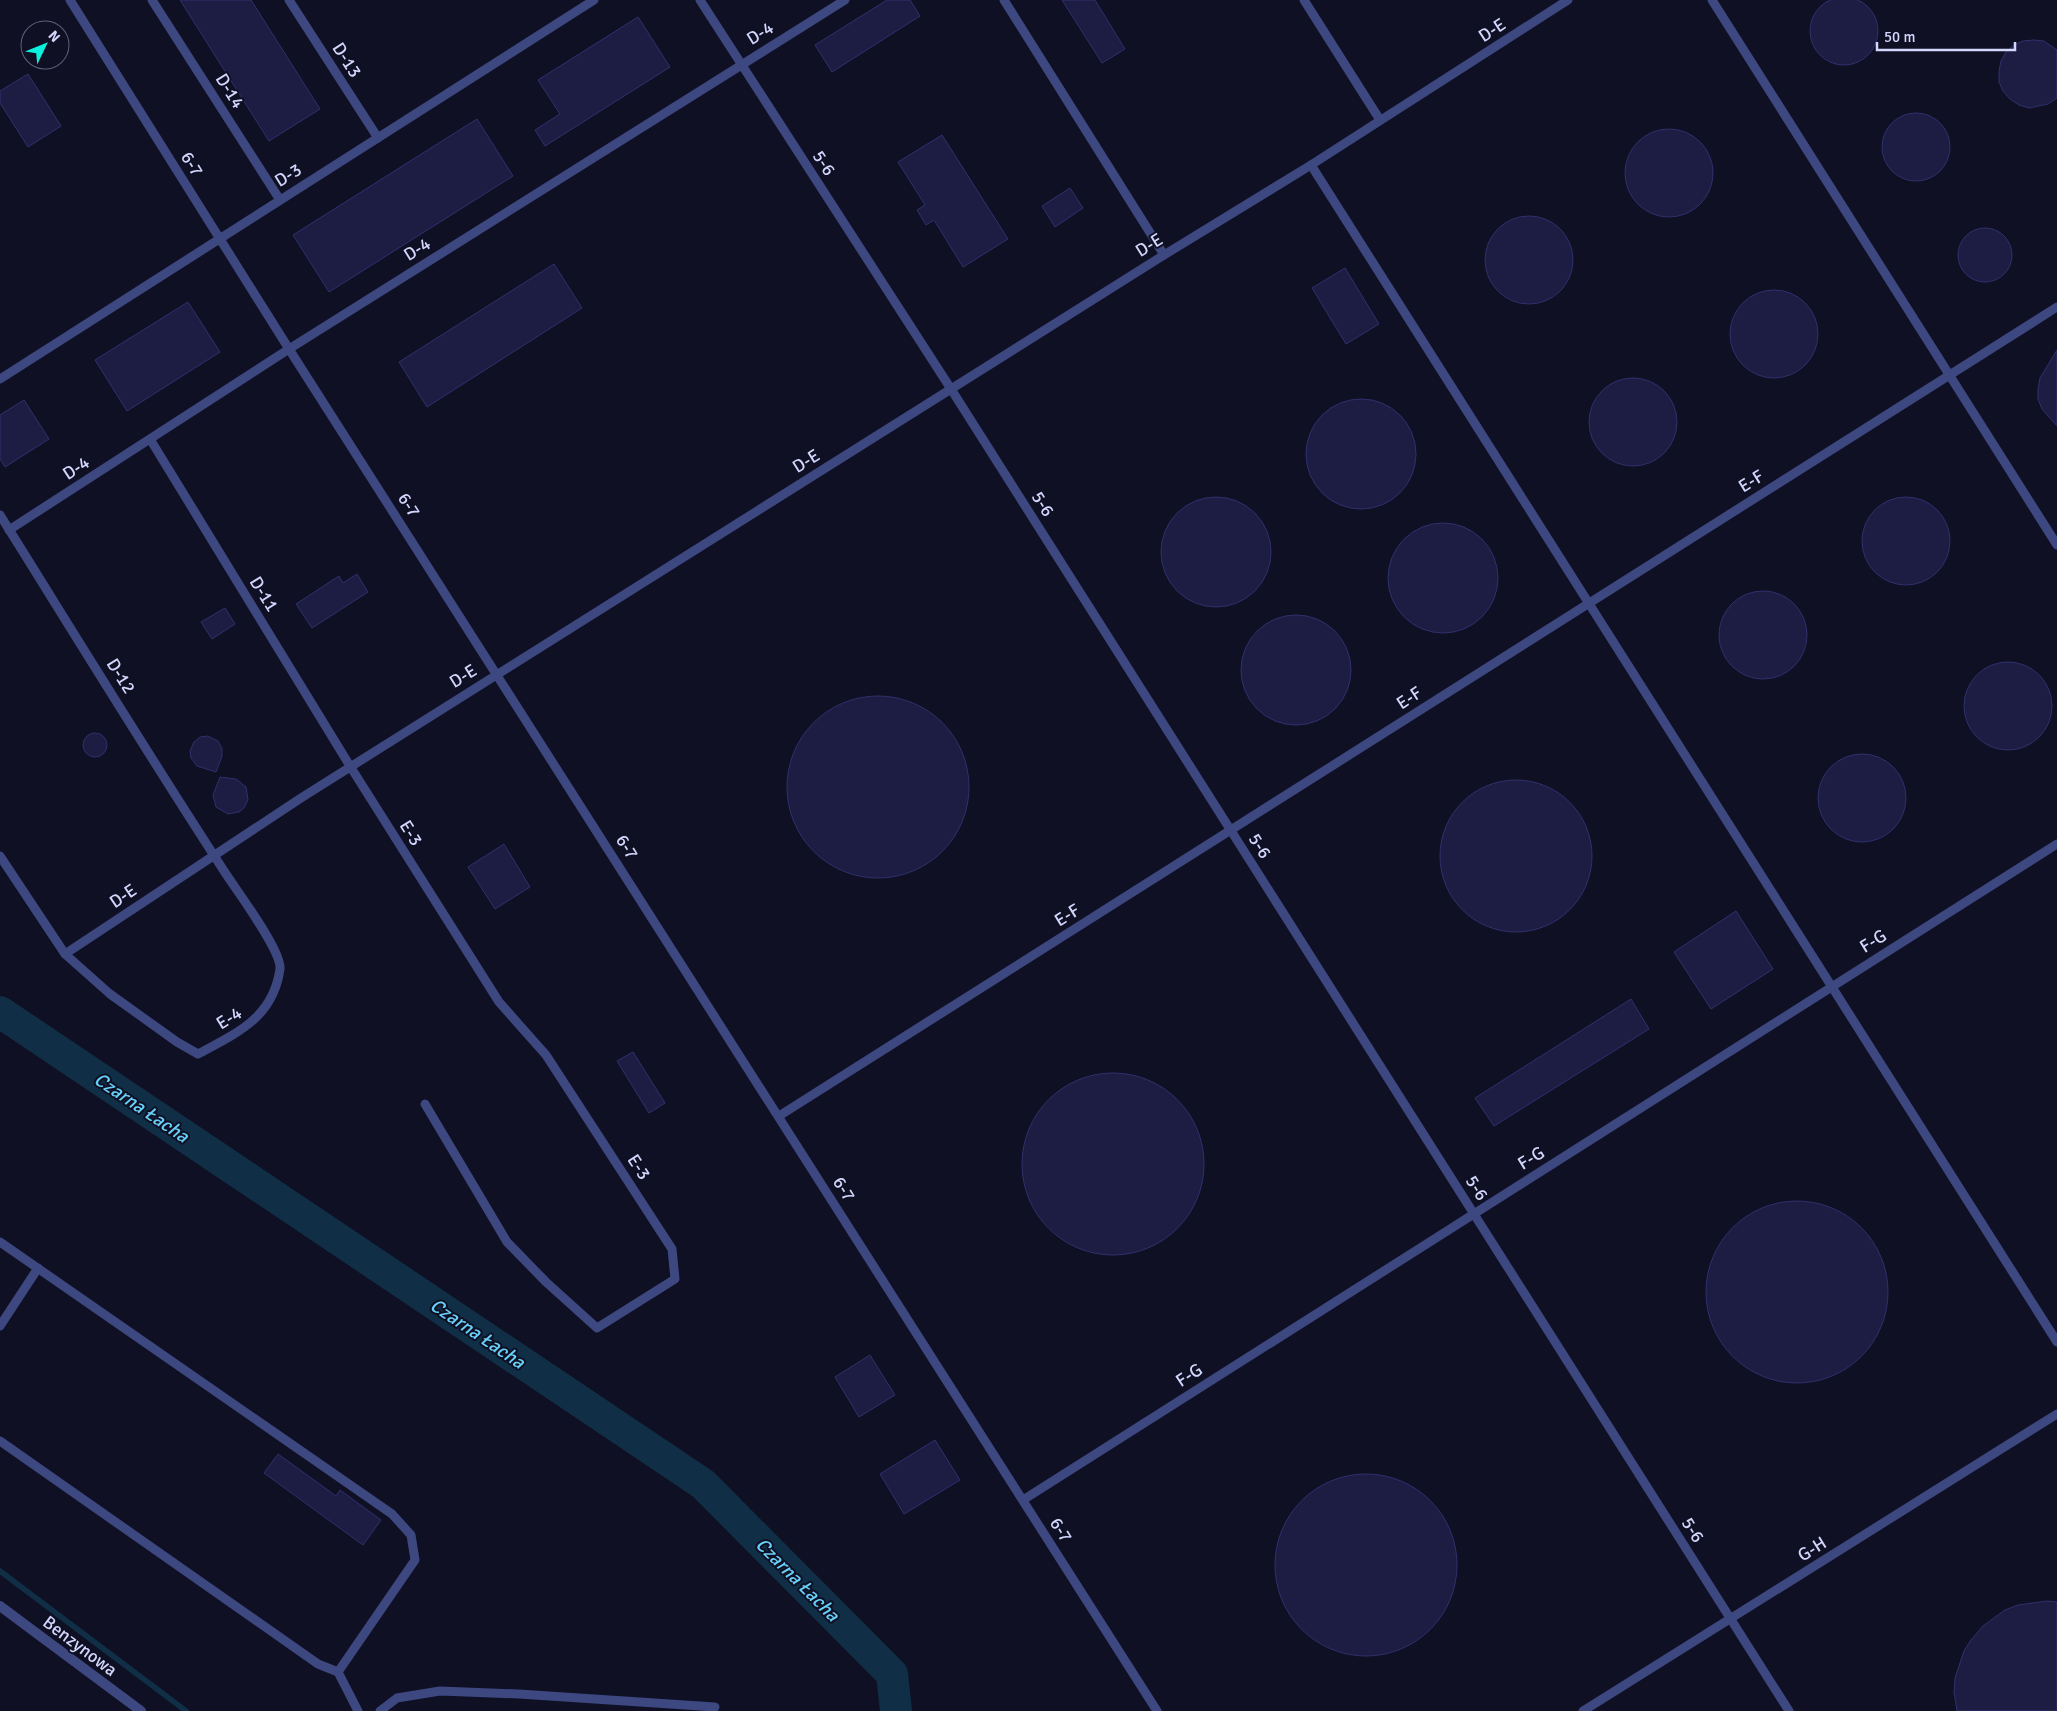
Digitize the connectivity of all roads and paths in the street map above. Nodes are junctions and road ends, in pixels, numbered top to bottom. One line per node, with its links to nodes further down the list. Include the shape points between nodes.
1 (70, 0): 16 (lane, 6-7)
2 (152, 0): 15 (lane, D-14)
3 (289, 0): 13 (lane, D-13)
4 (594, 0): 13 (lane, D-3)
5 (700, 0): 11 (lane, 5-6)
6 (845, 0): 11 (lane, D-4)
7 (1004, 0): 17 (lane)
8 (1304, 0): 12 (lane)
9 (1568, 0): 12 (lane, D-E)
10 (1712, 0): 20 (lane)
11 (741, 64): 19 (lane, D-4); 22 (lane, 5-6)
12 (1380, 120): 14 (lane, D-E)
13 (378, 138): 15 (lane, D-3)
14 (1311, 165): 17 (lane, D-E); 27 (lane)
15 (280, 200): 16 (lane, D-3)
16 (220, 239): 19 (lane, 6-7); 21 (lane, D-3)
17 (1164, 255): 22 (lane, D-E)
18 (2057, 307): 20 (lane, E-F)
19 (290, 349): 23 (lane, D-4); 28 (lane, 6-7)
20 (1950, 376): 26 (lane); 27 (lane, E-F)
21 (0, 379)
22 (951, 389): 28 (lane, D-E); 30 (lane, 5-6)
23 (150, 440): 25 (lane, D-4); 29 (lane, D-11)
24 (0, 515): 25 (lane, D-12)
25 (10, 530): 32 (lane, D-12)
26 (2057, 545)
27 (1589, 602): 30 (lane, E-F); 35 (lane)
28 (498, 674): 29 (lane, D-E); 37 (lane, 6-7)
29 (350, 766): 32 (lane, D-E); 36 (lane, E-3, via 499,1002 546,1054 657,1225 672,1250 675,1279 597,1328 507,1242)
30 (1231, 831): 37 (lane, E-F); 38 (lane, 5-6)
31 (2057, 844): 35 (lane, F-G)
32 (214, 855): 34 (lane, D-E); 34 (lane, E-4, via 271,942 281,966 273,994 256,1020 198,1054 110,994)
33 (0, 856): 34 (lane)
34 (65, 954)
35 (1832, 986): 38 (lane, F-G); 42 (lane)
36 (425, 1104)
37 (779, 1116): 45 (lane, 6-7)
38 (1473, 1213): 45 (lane, F-G); 47 (lane, 5-6)
39 (0, 1242): 40 (lane)
40 (38, 1268): 41 (lane); 48 (lane, via 392,1514 411,1535 415,1560)
41 (0, 1326)
42 (2057, 1342)
43 (2057, 1414): 47 (lane, G-H)
44 (0, 1441): 48 (lane, via 318,1664)
45 (1023, 1500): 53 (lane, 6-7)
46 (0, 1606): 50 (street, Benzynowa)
47 (1731, 1619): 54 (lane, G-H); 55 (lane, 5-6)
48 (338, 1672): 51 (lane)
49 (715, 1707): 52 (lane, via 440,1691 397,1698)
50 (141, 1711)
51 (358, 1711)
52 (380, 1711)
53 (1157, 1711)
54 (1583, 1711)
55 (1789, 1711)

